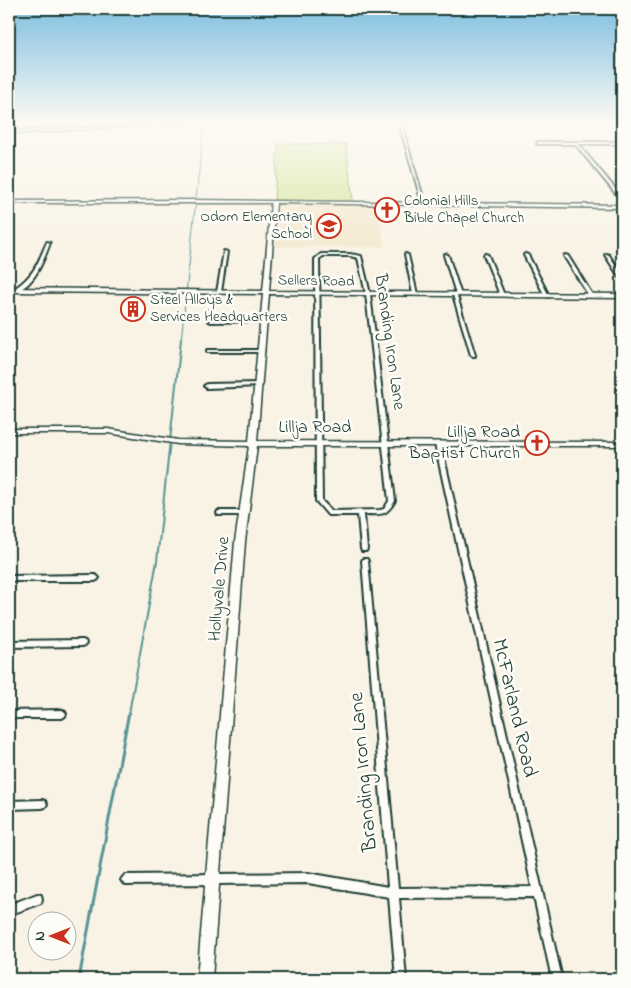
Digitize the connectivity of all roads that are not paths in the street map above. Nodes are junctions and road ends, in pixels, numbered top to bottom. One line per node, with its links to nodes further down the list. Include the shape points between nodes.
1 (414, 169): 7 (street)
2 (597, 169): 3 (street)
3 (622, 199)
4 (201, 201): 5 (street); 6 (street)
5 (9, 202)
6 (274, 202): 7 (street); 21 (street, Hollyvale Drive)
7 (424, 203): 8 (street)
8 (622, 206)
9 (48, 243): 19 (street, via 35,274)
10 (225, 252): 20 (street)
11 (406, 255): 24 (street)
12 (446, 255): 25 (street)
13 (486, 255): 26 (street)
14 (526, 255): 27 (street)
15 (607, 255): 17 (street)
16 (566, 256): 28 (street)
17 (622, 278)
18 (9, 290): 19 (street, Sellers Road)
19 (16, 290): 20 (street, Sellers Road)
20 (219, 292): 21 (street, Sellers Road)
21 (267, 292): 22 (street, Sellers Road); 31 (street, Hollyvale Drive)
22 (317, 293): 23 (street, Sellers Road); 23 (street, Branding Iron Lane, via 318,257 338,255 360,257); 39 (street)
23 (368, 294): 24 (street, Sellers Road); 40 (street, Branding Iron Lane)
24 (415, 294): 25 (street, Sellers Road)
25 (457, 295): 26 (street, Sellers Road); 34 (street)
26 (502, 295): 27 (street, Sellers Road)
27 (547, 296): 28 (street, Sellers Road)
28 (591, 296): 29 (street, Sellers Road)
29 (622, 296)
30 (212, 320): 31 (street)
31 (264, 320): 33 (street, Hollyvale Drive)
32 (209, 351): 33 (street)
33 (262, 351): 35 (street, Hollyvale Drive)
34 (473, 355)
35 (259, 385): 36 (street); 38 (street, Hollyvale Drive)
36 (207, 386)
37 (9, 431): 38 (street, Lillja Road, via 108,431 163,440)
38 (253, 444): 39 (street, Lillja Road); 44 (street, Hollyvale Drive)
39 (320, 444): 40 (street, Lillja Road); 45 (street, via 319,501 330,513)
40 (386, 444): 41 (street, Lillja Road); 45 (street, Branding Iron Lane, via 391,505 386,510)
41 (438, 444): 42 (street, Lillja Road); 58 (street, McFarland Road)
42 (622, 444)
43 (220, 513): 44 (street)
44 (245, 513): 56 (street, Hollyvale Drive, via 239,552)
45 (361, 514): 46 (street)
46 (364, 549)
47 (364, 560): 59 (street, Branding Iron Lane)
48 (95, 578): 49 (street)
49 (9, 579)
50 (82, 643): 51 (street)
51 (9, 644)
52 (62, 714): 53 (street)
53 (9, 715)
54 (42, 804): 55 (street)
55 (9, 805)
56 (213, 879): 57 (street); 59 (street, via 308,878); 62 (street, Hollyvale Drive)
57 (126, 880)
58 (538, 892): 59 (street); 64 (street, McFarland Road)
59 (394, 893): 63 (street, Branding Iron Lane)
60 (38, 899): 61 (street)
61 (9, 910)
62 (205, 979)
63 (401, 979)
64 (557, 979)

